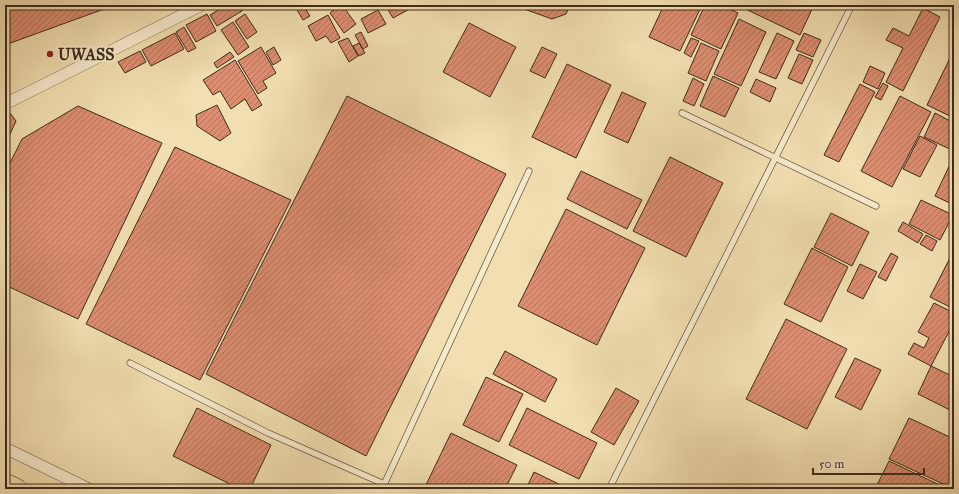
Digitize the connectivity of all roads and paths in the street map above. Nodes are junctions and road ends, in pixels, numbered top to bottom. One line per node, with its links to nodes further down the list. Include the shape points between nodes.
1 (202, 5): 3 (street)
2 (852, 5): 5 (lane)
3 (5, 104)
4 (682, 113): 5 (lane)
5 (775, 158): 7 (lane); 14 (lane)
6 (529, 171): 11 (lane)
7 (876, 206)
8 (130, 363): 11 (lane, via 268,433)
9 (5, 448): 13 (street)
10 (5, 484): 12 (highway)
11 (383, 487)
12 (16, 489)
13 (89, 489)
14 (609, 489)

